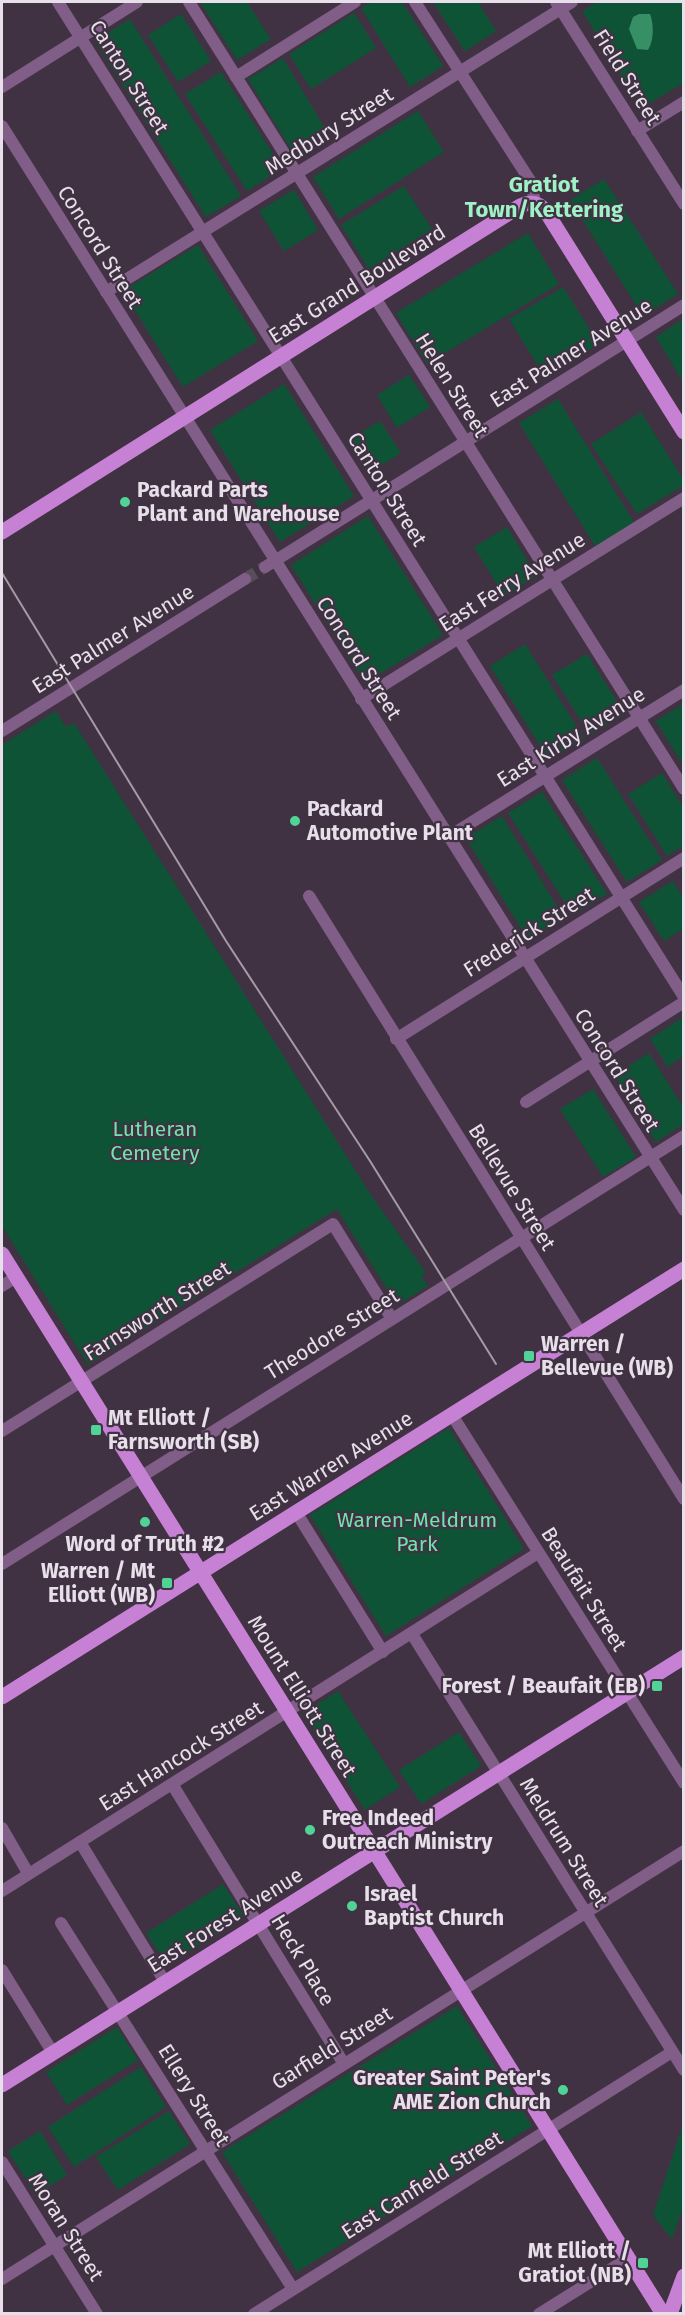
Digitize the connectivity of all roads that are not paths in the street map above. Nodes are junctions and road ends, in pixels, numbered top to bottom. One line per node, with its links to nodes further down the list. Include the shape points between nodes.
1 (58, 2): 8 (street, Canton Street)
2 (137, 2): 8 (street)
3 (189, 2): 10 (street, Helen Street)
4 (355, 2): 10 (street)
5 (415, 2): 9 (street)
6 (572, 2): 7 (street, Medbury Street)
7 (558, 5): 9 (street, Medbury Street); 14 (street, Field Street)
8 (81, 38): 11 (street); 18 (street, Canton Street)
9 (461, 71): 15 (street, Medbury Street); 16 (street, via 531,182)
10 (236, 77): 15 (street, Helen Street)
11 (2, 87)
12 (684, 102): 14 (street)
13 (2, 126): 19 (street, Concord Street)
14 (637, 131): 17 (street, Field Street)
15 (297, 173): 18 (street, Medbury Street); 20 (street, Helen Street)
16 (535, 203): 20 (main road, East Grand Boulevard, via 520,206); 22 (main road, via 547,213)
17 (684, 204)
18 (203, 232): 19 (street, Medbury Street); 23 (street, Canton Street)
19 (106, 292): 24 (street, Concord Street)
20 (374, 297): 23 (main road, East Grand Boulevard); 26 (street, Helen Street)
21 (684, 305): 22 (street, East Palmer Avenue)
22 (627, 341): 25 (main road); 26 (street, East Palmer Avenue)
23 (281, 356): 24 (main road, East Grand Boulevard); 28 (street, Canton Street)
24 (186, 416): 29 (main road, East Grand Boulevard); 30 (street, Concord Street)
25 (684, 432)
26 (464, 442): 28 (street, East Palmer Avenue); 32 (street, Helen Street)
27 (684, 498): 32 (street, East Ferry Avenue)
28 (371, 500): 30 (street, East Palmer Avenue); 33 (street, Canton Street)
29 (2, 532)
30 (270, 564): 35 (street, Concord Street)
31 (246, 579): 37 (street, East Palmer Avenue)
32 (551, 580): 33 (street, East Ferry Avenue); 36 (street, Helen Street)
33 (458, 638): 35 (street, East Ferry Avenue); 38 (street, Canton Street)
34 (684, 690): 36 (street, East Kirby Avenue)
35 (361, 699): 40 (street, Concord Street)
36 (638, 718): 38 (street, East Kirby Avenue); 39 (street, Helen Street)
37 (2, 731)
38 (546, 777): 40 (street, East Kirby Avenue); 43 (street, Canton Street)
39 (684, 789)
40 (448, 837): 44 (street, Concord Street)
41 (684, 858): 43 (street, Frederick Street)
42 (309, 896): 47 (street, Bellevue Street)
43 (621, 898): 44 (street, Frederick Street); 45 (street, Canton Street)
44 (524, 958): 47 (street, Frederick Street); 48 (street, Concord Street)
45 (684, 997)
46 (684, 1002): 48 (street)
47 (396, 1039): 53 (street, Bellevue Street)
48 (589, 1062): 49 (street); 51 (street, Concord Street)
49 (526, 1102)
50 (684, 1136): 51 (street, Theodore Street)
51 (649, 1158): 52 (street, Concord Street); 53 (street, Theodore Street)
52 (684, 1210)
53 (521, 1238): 58 (street, Theodore Street); 59 (street, Bellevue Street)
54 (2, 1254): 56 (main road, Mount Elliott Street)
55 (684, 1269): 59 (main road, East Warren Avenue)
56 (16, 1277): 57 (street); 60 (main road, Mount Elliott Street)
57 (2, 1286)
58 (392, 1319): 60 (street, Farnsworth Street, via 333,1224); 63 (street, Theodore Street)
59 (581, 1334): 61 (main road, East Warren Avenue); 64 (street, Bellevue Street)
60 (81, 1381): 62 (street, Farnsworth Street); 63 (main road, Mount Elliott Street)
61 (452, 1415): 65 (main road, East Warren Avenue); 66 (street, Beaufait Street)
62 (2, 1431)
63 (141, 1477): 67 (street, Theodore Street); 68 (main road, Mount Elliott Street)
64 (684, 1499)
65 (296, 1512): 68 (main road, East Warren Avenue); 70 (street)
66 (538, 1553): 69 (street, East Hancock Street); 72 (street, Beaufait Street)
67 (2, 1564)
68 (200, 1573): 73 (main road, East Warren Avenue); 74 (main road, Mount Elliott Street)
69 (412, 1634): 70 (street, East Hancock Street); 75 (street, Meldrum Street)
70 (383, 1652): 74 (street, East Hancock Street)
71 (684, 1657): 72 (main road, East Forest Avenue)
72 (627, 1693): 75 (main road, East Forest Avenue); 76 (street, Beaufait Street)
73 (2, 1697)
74 (287, 1712): 77 (street, East Hancock Street); 80 (main road, Mount Elliott Street)
75 (498, 1773): 80 (main road, East Forest Avenue); 84 (street, Meldrum Street)
76 (684, 1783)
77 (172, 1784): 79 (street, East Hancock Street); 86 (street, Heck Place)
78 (2, 1828): 82 (street)
79 (80, 1842): 82 (street, East Hancock Street); 88 (street)
80 (374, 1851): 86 (main road, East Forest Avenue); 89 (main road, Mount Elliott Street)
81 (684, 1851): 84 (street, Garfield Street)
82 (28, 1873): 83 (street, East Hancock Street)
83 (2, 1890)
84 (585, 1912): 89 (street, Garfield Street); 91 (street, Meldrum Street)
85 (61, 1923): 90 (street, Ellery Street)
86 (259, 1924): 88 (main road, East Forest Avenue); 93 (street, Heck Place)
87 (2, 1970): 92 (street)
88 (165, 1982): 90 (main road, East Forest Avenue)
89 (460, 1991): 93 (street, Garfield Street); 96 (main road, Mount Elliott Street)
90 (118, 2012): 92 (main road, East Forest Avenue); 97 (street, Ellery Street)
91 (672, 2052): 94 (street, Meldrum Street); 96 (street, East Canfield Street)
92 (53, 2053): 95 (main road, East Forest Avenue)
93 (344, 2064): 97 (street, Garfield Street)
94 (684, 2070)
95 (2, 2085)
96 (547, 2130): 100 (main road, Mount Elliott Street); 103 (street, East Canfield Street)
97 (206, 2150): 99 (street, Garfield Street); 103 (street, Ellery Street)
98 (2, 2162): 99 (street, Moran Street)
99 (54, 2246): 102 (street, Garfield Street); 104 (street, Moran Street)
100 (627, 2259): 106 (street); 107 (main road, Mount Elliott Street)
101 (684, 2276): 108 (main road)
102 (2, 2279)
103 (293, 2289): 105 (street, East Canfield Street)
104 (97, 2313)
105 (254, 2313)
106 (539, 2313)
107 (663, 2313)
108 (670, 2313)

